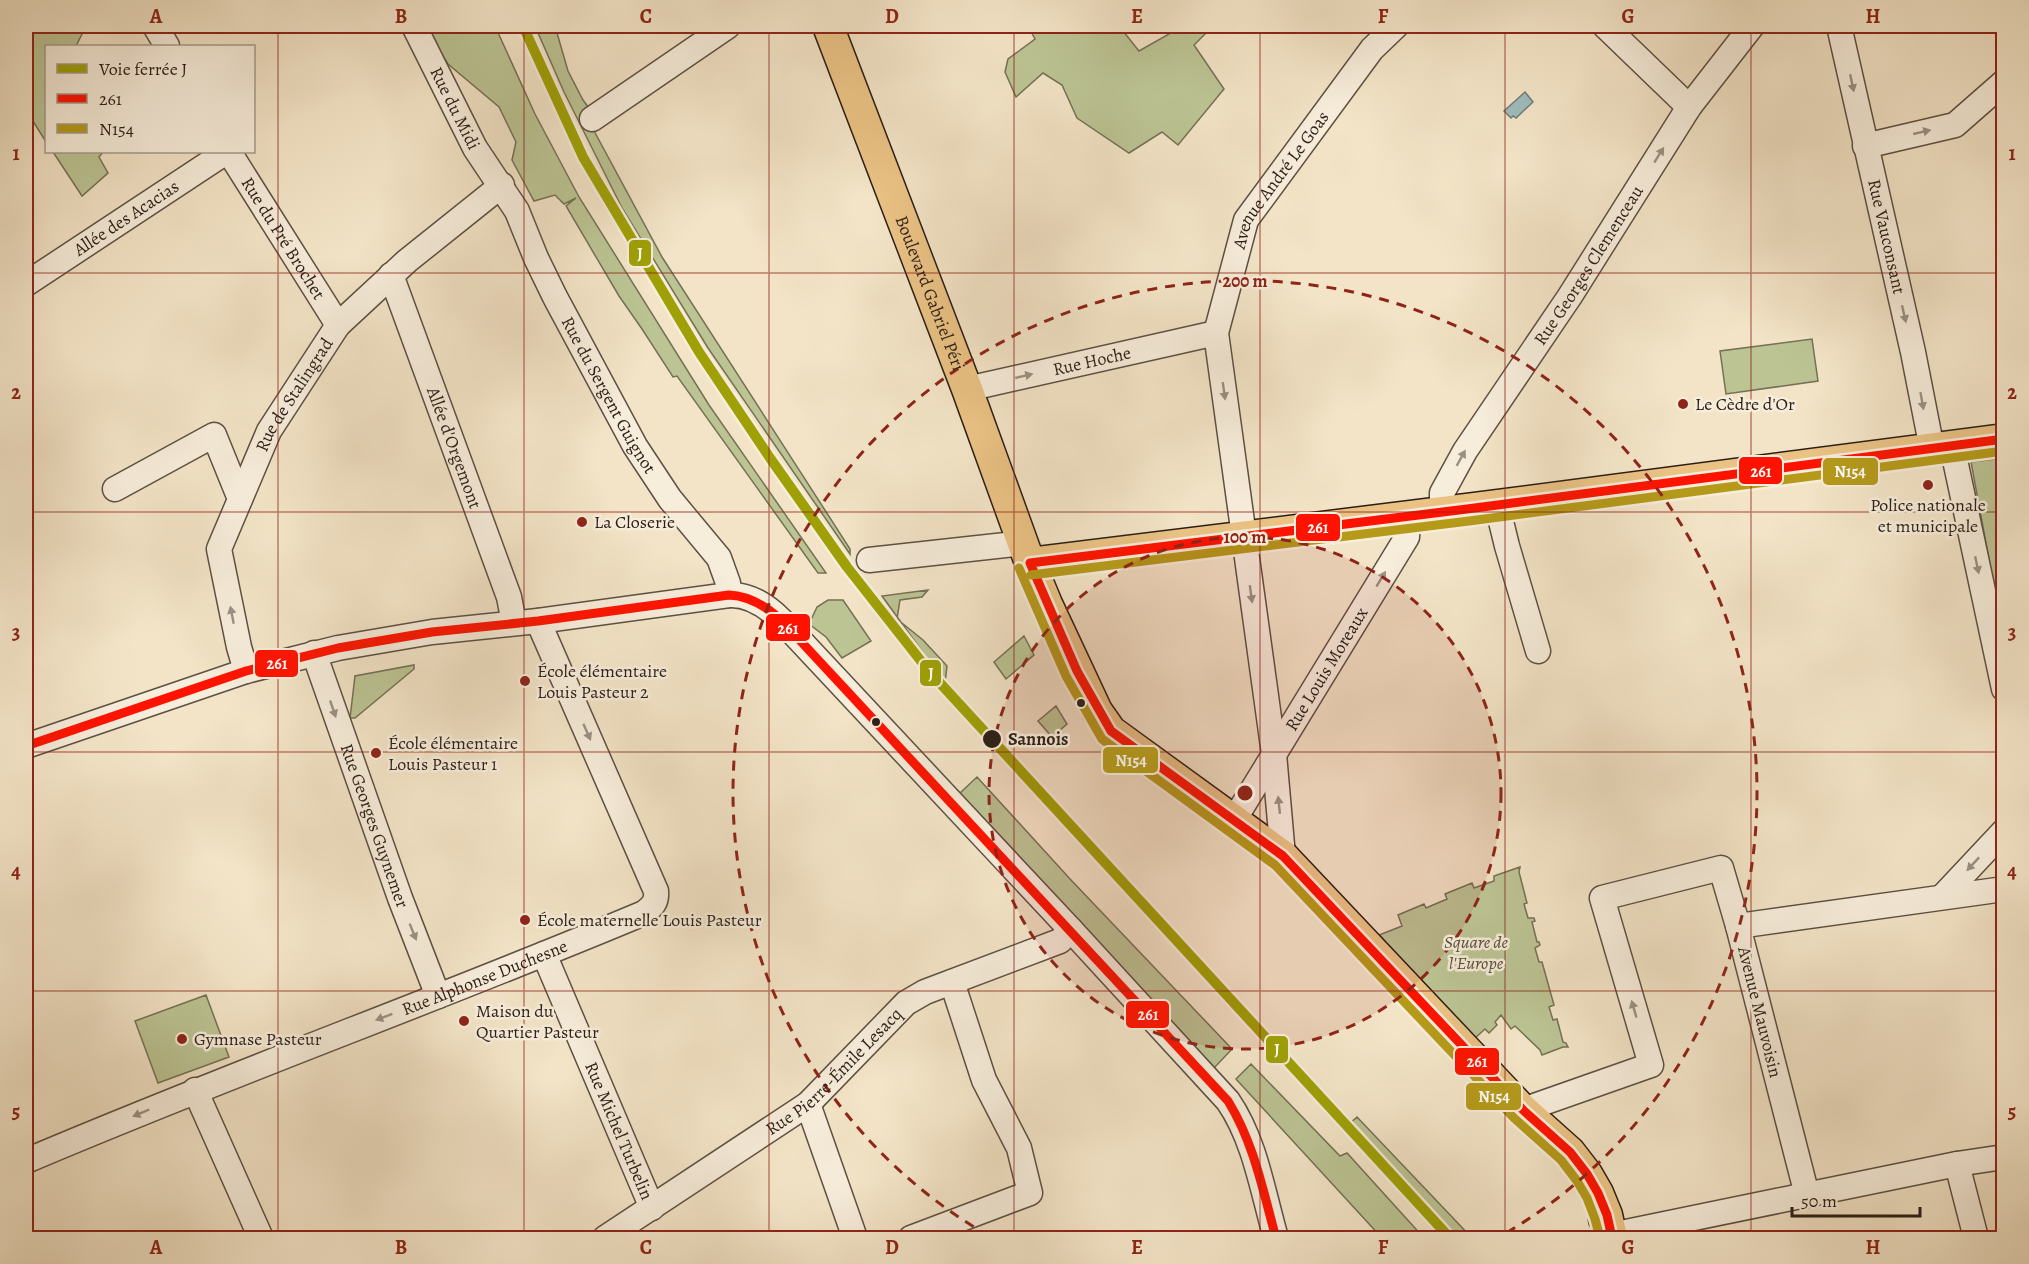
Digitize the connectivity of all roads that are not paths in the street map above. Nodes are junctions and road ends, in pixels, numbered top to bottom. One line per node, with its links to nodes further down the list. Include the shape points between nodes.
1 (155, 26): 9 (street)
2 (414, 26): 16 (street, Rue du Midi, via 471,141)
3 (728, 26): 12 (street)
4 (828, 26): 21 (main road, Boulevard Gabriel Péri)
5 (1396, 26): 20 (street, Avenue André Le Goas, via 1372,49 1246,220)
6 (1605, 26): 11 (street)
7 (1752, 26): 11 (street, Rue Georges Clemenceau)
8 (1839, 26): 13 (street, Rue Vauconsant, one-way to 13)
9 (166, 45)
10 (2004, 82): 13 (street, one-way to 10, via 1955,125)
11 (1689, 107): 27 (street, Rue Georges Clemenceau, one-way to 11, via 1442,493 1465,451 1570,296)
12 (592, 119)
13 (1865, 146): 23 (street, Rue Vauconsant, one-way to 23, via 1913,352)
14 (225, 153): 18 (street, Allée des Acacias)
15 (228, 153): 19 (street, Rue du Pré Brochet)
16 (502, 185): 17 (street, Rue de Stalingrad); 32 (street, Rue du Sergent Guignot, via 555,297 635,446 670,499 719,558)
17 (391, 275): 19 (street, Rue de Stalingrad); 34 (street, Allée d'Orgemont, via 509,597)
18 (26, 285)
19 (338, 325): 25 (street, Rue de Stalingrad, via 269,430)
20 (1216, 333): 21 (street, Rue Hoche, one-way to 20); 29 (street, Avenue André Le Goas, one-way to 29)
21 (967, 389): 30 (main road, Boulevard Gabriel Péri)
22 (2004, 439): 23 (main road)
23 (1942, 448): 26 (main road); 38 (street, one-way to 38)
24 (115, 489): 25 (street, via 213,435)
25 (240, 500): 37 (street, Rue de Stalingrad, one-way to 25, via 219,549)
26 (1497, 505): 27 (main road); 35 (street)
27 (1442, 512): 28 (main road)
28 (1408, 516): 29 (main road); 40 (street, Rue Louis Moreaux, one-way to 28, via 1407,537)
29 (1243, 536): 30 (main road); 40 (street, Avenue André Le Goas, one-way to 40)
30 (1027, 553): 31 (street); 41 (main road, Boulevard Gabriel Péri, via 1047,604 1110,731)
31 (869, 560)
32 (729, 595): 33 (street); 47 (street, via 757,602 781,620)
33 (538, 621): 34 (street); 48 (street, Rue Alphonse Duchesne, one-way to 48, via 654,884 657,899 644,913)
34 (514, 623): 36 (street, via 381,639)
35 (1538, 651)
36 (314, 653): 37 (street); 50 (street, Rue Georges Guynemer, one-way to 50)
37 (246, 671): 39 (street)
38 (2004, 689)
39 (26, 746)
40 (1274, 754): 41 (street, Rue Louis Moreaux); 43 (street, Avenue André Le Goas, one-way to 40)
41 (1234, 819): 43 (main road, Boulevard Gabriel Péri)
42 (2004, 831): 45 (street, one-way to 45)
43 (1283, 856): 53 (main road, Boulevard Gabriel Péri)
44 (2004, 889): 45 (street, Avenue Mauvoisin)
45 (1943, 896): 46 (street, Avenue Mauvoisin)
46 (1738, 926): 53 (street, one-way to 46, via 1651,1065 1602,898 1721,868); 57 (street, Avenue Mauvoisin)
47 (1071, 930): 49 (street, Rue Pierre-Émile Lesacq, via 1060,941); 64 (street, via 1237,1114)
48 (544, 954): 50 (street, Rue Alphonse Duchesne); 58 (street, Rue Michel Turbelin)
49 (952, 982): 52 (street, Rue Pierre-Émile Lesacq, via 906,1003); 63 (street, via 984,1080 1018,1148 1030,1193)
50 (438, 996): 51 (street, Rue Alphonse Duchesne, one-way to 51)
51 (195, 1090): 55 (street, Rue Alphonse Duchesne, one-way to 55); 60 (street)
52 (808, 1104): 58 (street, Rue Pierre-Émile Lesacq); 62 (street)
53 (1523, 1110): 59 (main road, via 1564,1164); 59 (main road, via 1570,1152 1587,1174 1607,1215)
54 (2004, 1157): 56 (street)
55 (26, 1161)
56 (1958, 1164): 57 (street); 65 (street)
57 (1807, 1195): 59 (street, via 1640,1230)
58 (652, 1208): 61 (street, Rue Pierre-Émile Lesacq)
59 (1603, 1233)
60 (261, 1239)
61 (605, 1239)
62 (855, 1239)
63 (911, 1239)
64 (1276, 1239)
65 (1976, 1239)

